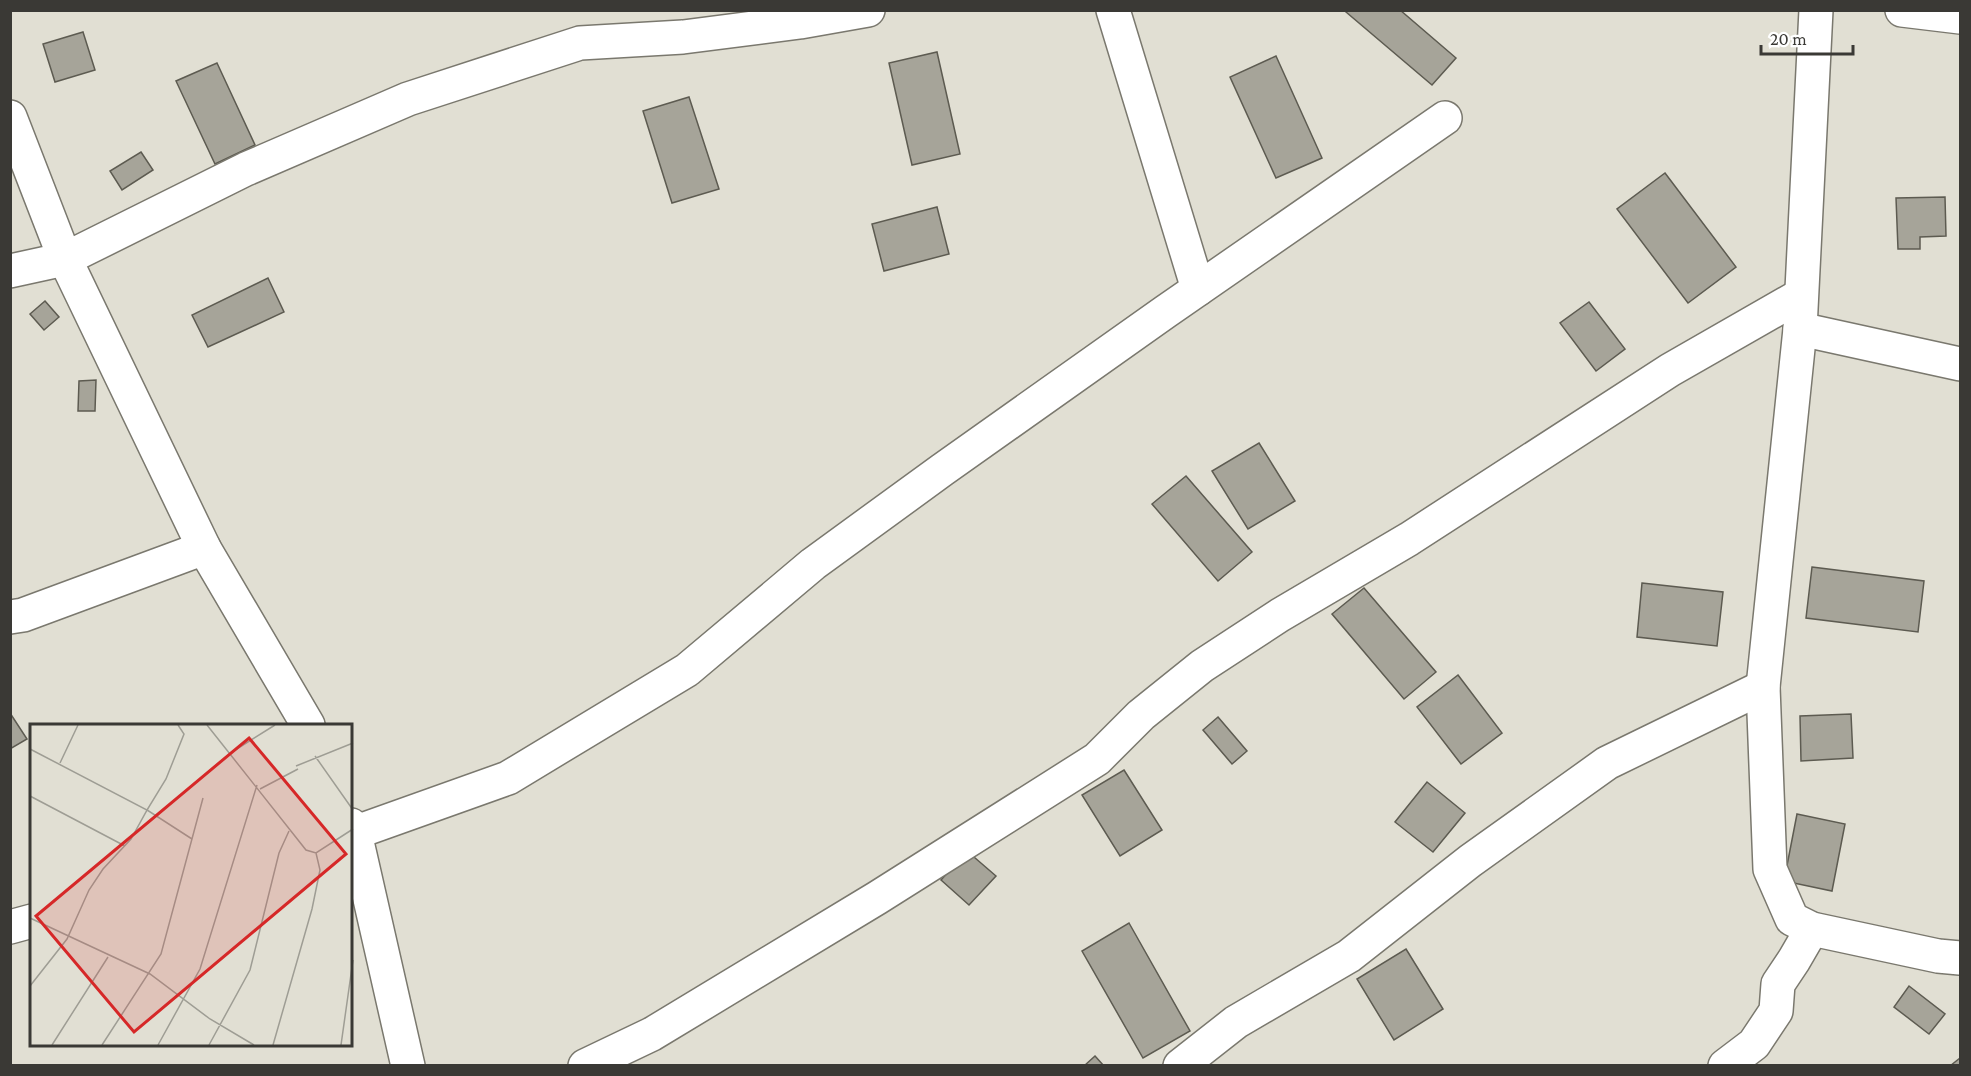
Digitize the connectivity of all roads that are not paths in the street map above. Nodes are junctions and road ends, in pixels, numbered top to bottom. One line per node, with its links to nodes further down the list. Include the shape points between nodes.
1 (868, 10): 5 (street)
2 (1113, 10): 11 (street)
3 (1816, 10): 12 (street)
4 (1902, 10): 6 (street)
5 (798, 16): 9 (street, via 683,37 580,43 397,104 246,169)
6 (1960, 17)
7 (10, 117): 9 (street)
8 (1445, 118): 11 (street)
9 (65, 259): 10 (street); 15 (street)
10 (10, 271)
11 (1198, 289): 19 (street, via 813,564 687,670 508,778)
12 (1801, 295): 13 (street); 25 (street, via 1670,370 1409,539 1202,666 1141,715 1097,759 652,1034)
13 (1800, 329): 14 (street); 17 (street)
14 (1960, 364)
15 (204, 548): 16 (street); 18 (street)
16 (10, 617)
17 (1763, 687): 22 (street, via 1770,868 1792,919); 26 (street, via 1607,763 1470,861 1349,956 1236,1022)
18 (307, 724)
19 (352, 830): 24 (street)
20 (30, 922): 21 (street)
21 (10, 927)
22 (1812, 928): 23 (street); 27 (street, via 1778,984 1776,1011 1754,1044)
23 (1960, 958)
24 (408, 1065)
25 (585, 1065)
26 (1180, 1065)
27 (1725, 1065)

